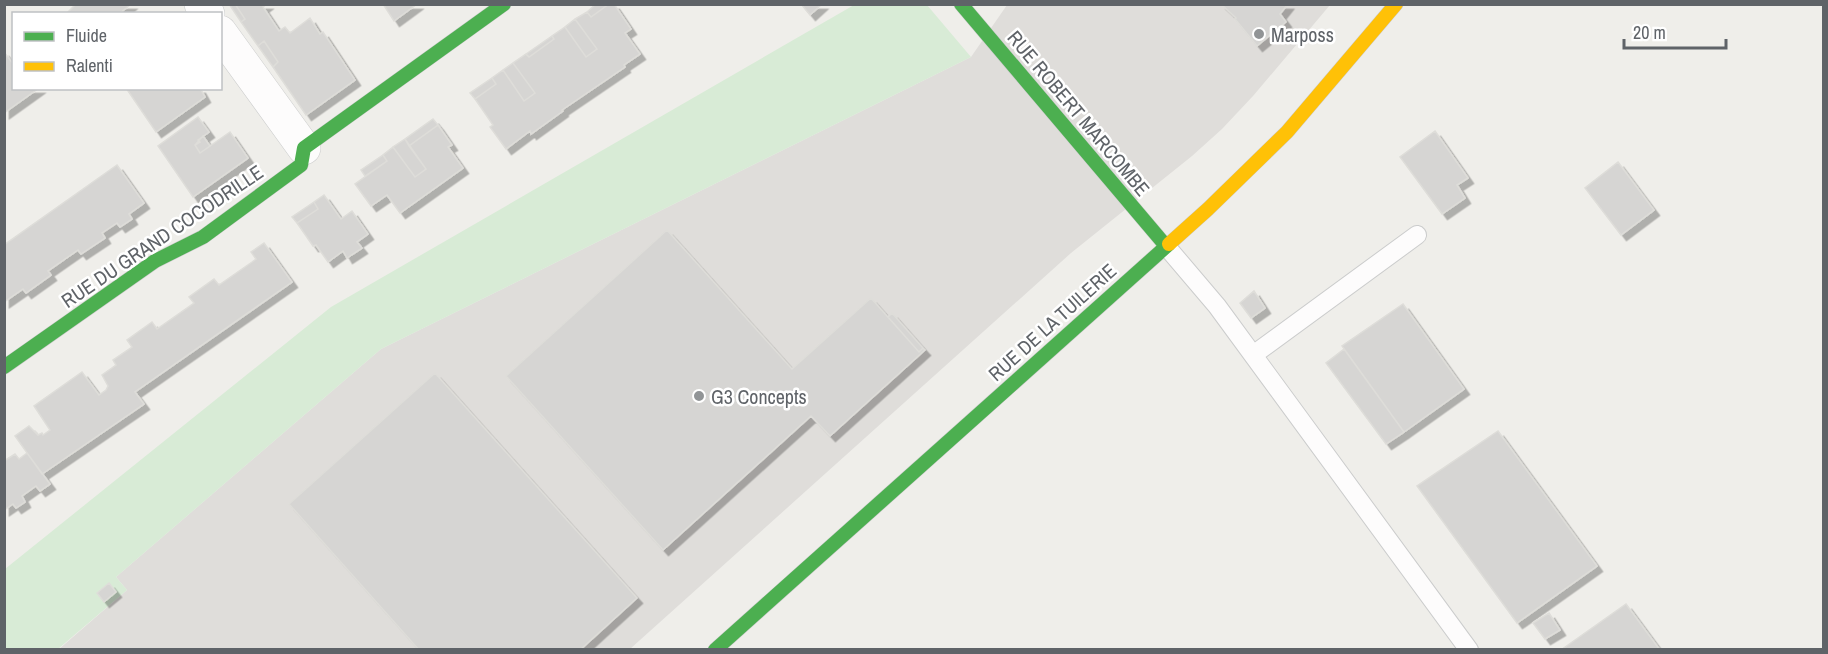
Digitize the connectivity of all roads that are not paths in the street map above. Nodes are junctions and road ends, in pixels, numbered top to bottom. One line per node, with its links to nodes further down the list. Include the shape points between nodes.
1 (504, 4): 5 (street, RUE DU GRAND COCODRILLE)
2 (961, 4): 7 (street, RUE ROBERT MARCOMBE)
3 (1396, 4): 7 (street, RUE DE LA TUILERIE, via 1287,132)
4 (222, 35): 5 (street)
5 (304, 148): 9 (street, RUE DU GRAND COCODRILLE, via 301,165 203,237 155,261)
6 (1417, 236): 8 (lane)
7 (1166, 246): 8 (lane); 10 (street, RUE DE LA TUILERIE)
8 (1253, 355): 11 (lane)
9 (4, 367)
10 (715, 650)
11 (1469, 650)

